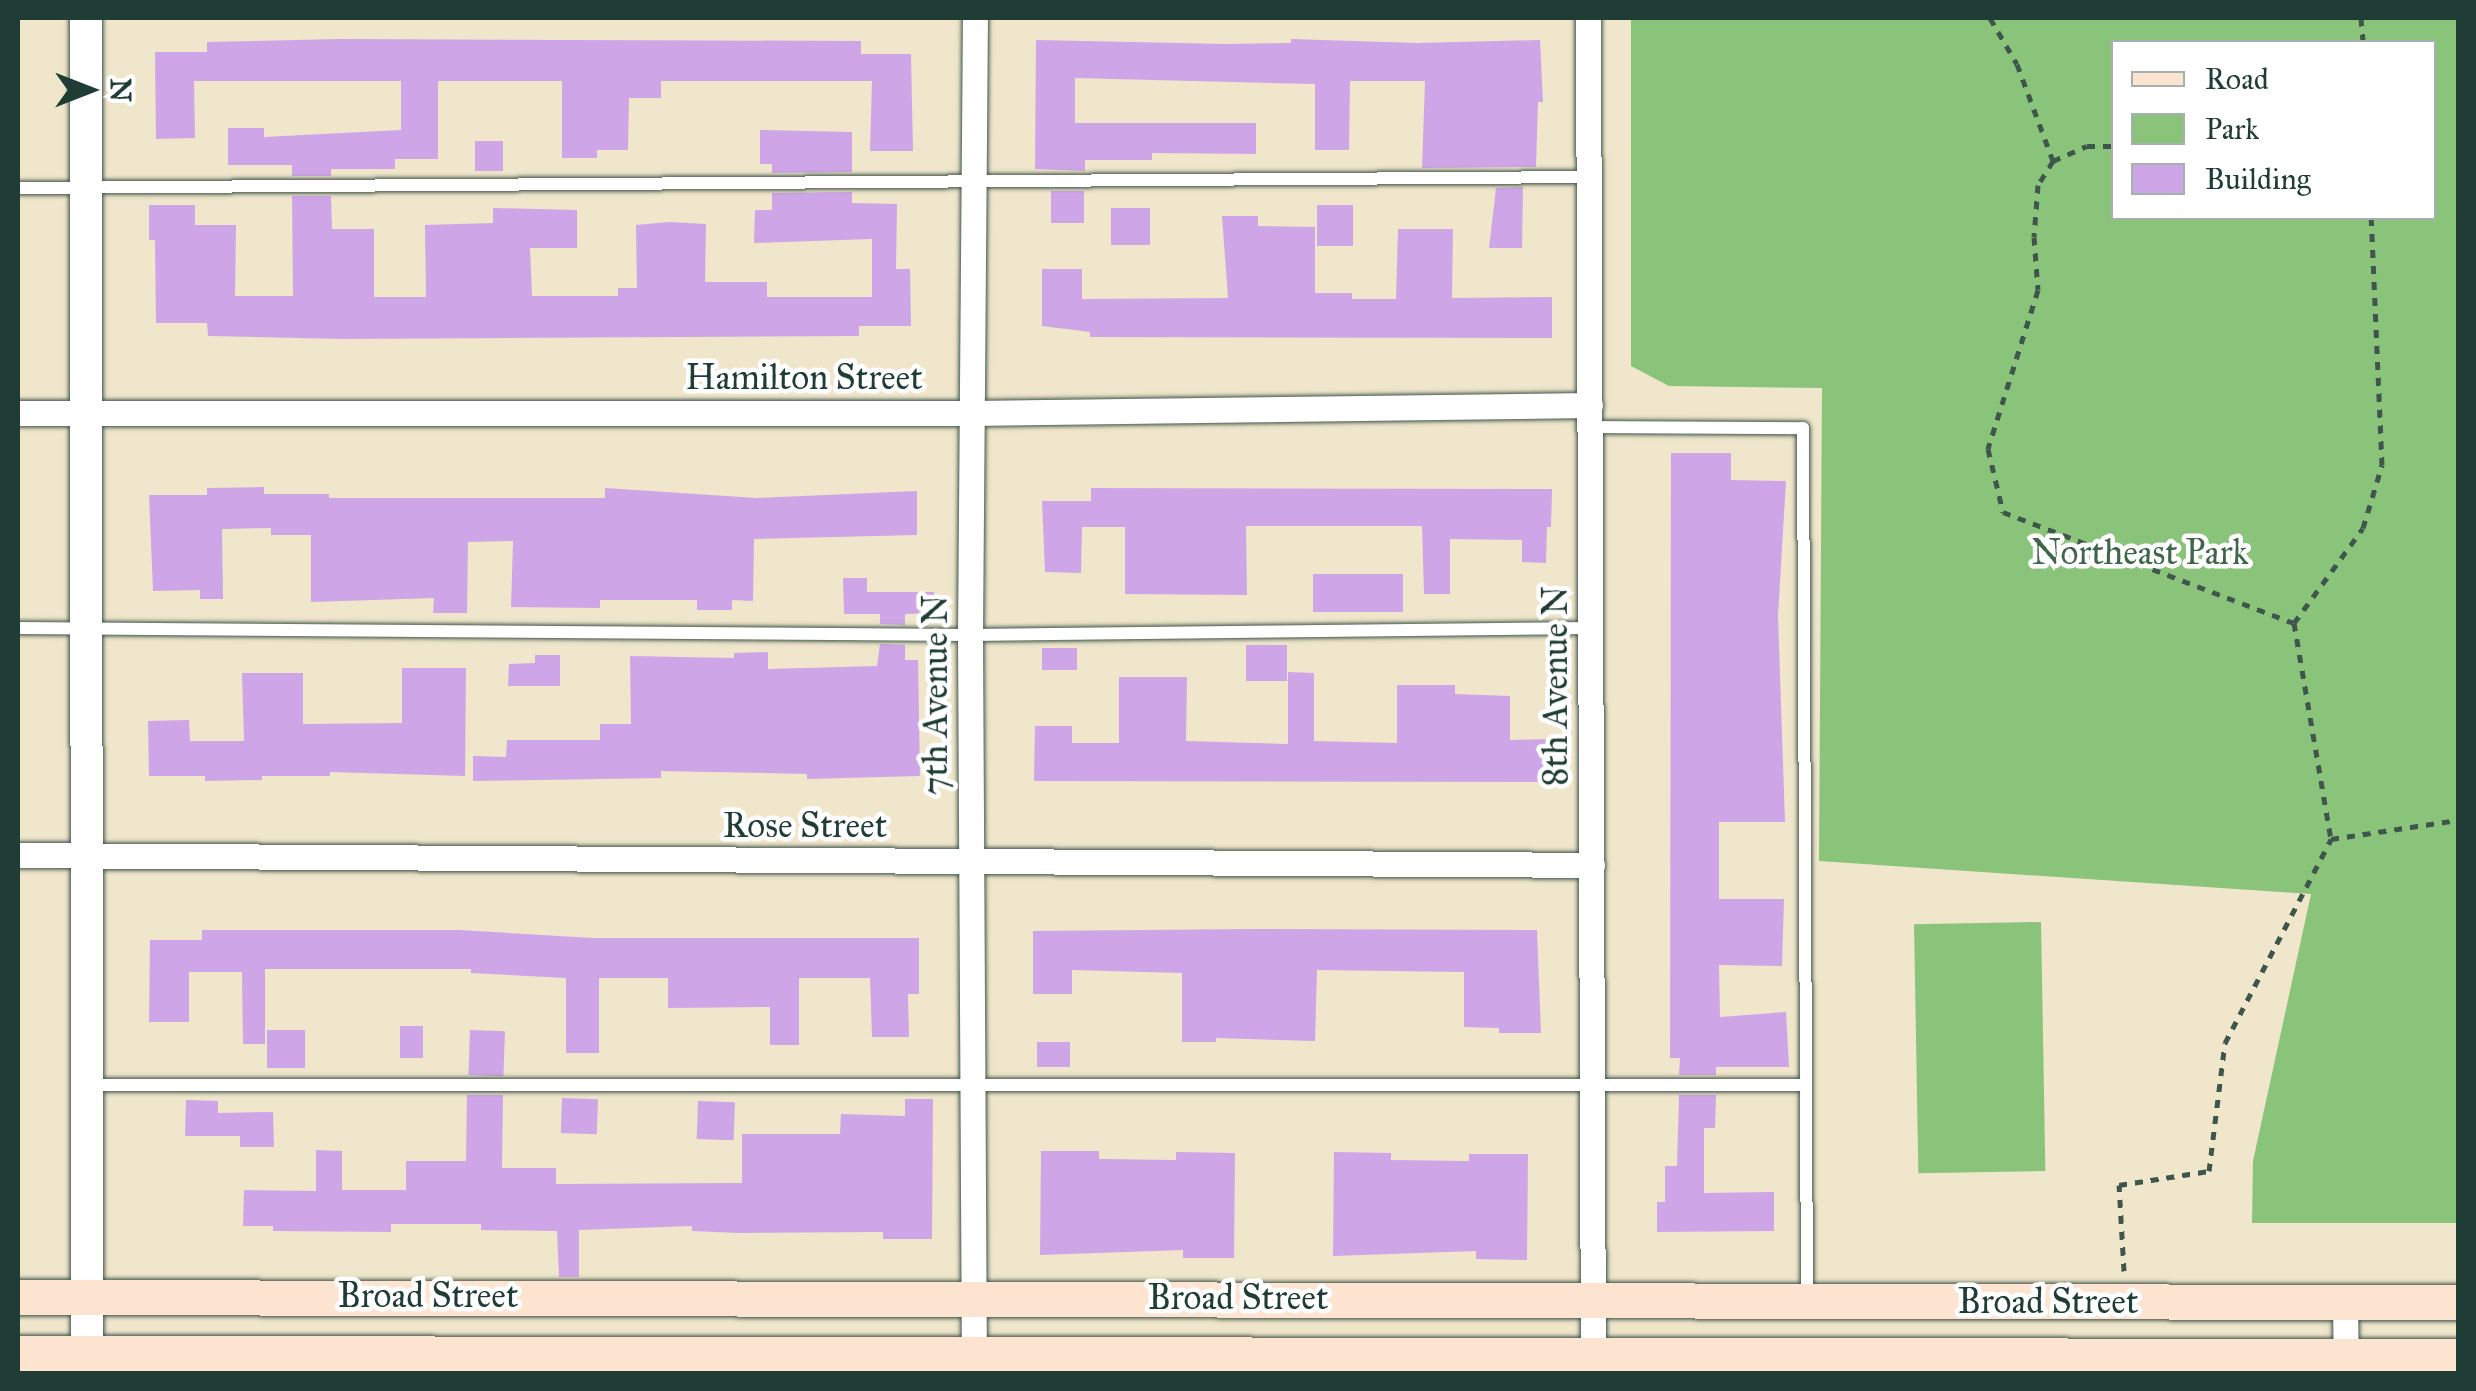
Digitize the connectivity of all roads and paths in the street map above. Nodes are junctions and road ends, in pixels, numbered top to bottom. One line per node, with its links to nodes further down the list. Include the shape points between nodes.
1 (86, 18): 10 (street)
2 (976, 18): 8 (street, 7th Avenue N)
3 (1588, 18): 7 (street, 8th Avenue N)
4 (1990, 18): 6 (path, via 2017,64)
5 (2111, 146): 6 (path, via 2086,146)
6 (2053, 161): 16 (path, via 2038,184 2038,290 1988,449 2003,512)
7 (1591, 177): 8 (lane); 15 (street, 8th Avenue N)
8 (976, 184): 10 (lane); 12 (street, 7th Avenue N)
9 (18, 188): 10 (lane)
10 (86, 188): 14 (street)
11 (2371, 220): 16 (path, via 2382,465 2363,528)
12 (974, 413): 14 (street, Hamilton Street); 15 (street, Hamilton Street); 20 (street, 7th Avenue N)
13 (18, 414): 14 (street, Hamilton Street)
14 (86, 414): 18 (street)
15 (1590, 416): 19 (street, 8th Avenue N); 29 (lane, via 1803,428)
16 (2294, 623): 22 (path)
17 (18, 628): 18 (lane)
18 (86, 628): 20 (lane); 23 (street)
19 (1591, 628): 20 (lane); 26 (street, 8th Avenue N)
20 (970, 634): 25 (street, 7th Avenue N)
21 (2458, 820): 22 (path)
22 (2331, 839): 36 (path, via 2224,1043 2208,1171 2119,1184)
23 (86, 854): 24 (street, Rose Street); 25 (street, Rose Street); 30 (street)
24 (18, 855)
25 (971, 862): 26 (street, Rose Street); 27 (street, 7th Avenue N)
26 (1592, 865): 28 (street, 8th Avenue N)
27 (974, 1084): 28 (lane); 30 (lane); 32 (street, 7th Avenue N)
28 (1590, 1085): 29 (lane); 34 (street, 8th Avenue N)
29 (1806, 1085): 35 (lane)
30 (86, 1086): 33 (street)
31 (18, 1296): 33 (main road, Broad Street)
32 (973, 1296): 33 (main road, Broad Street); 34 (main road, Broad Street); 43 (street, 7th Avenue N)
33 (87, 1297): 42 (street)
34 (1593, 1301): 35 (main road, Broad Street); 40 (street, 8th Avenue N)
35 (1807, 1302): 36 (main road, Broad Street)
36 (2126, 1302): 38 (main road, Broad Street)
37 (2458, 1302): 38 (main road, Broad Street)
38 (2346, 1303): 46 (street)
39 (18, 1353): 42 (main road, Broad Street)
40 (1593, 1355): 43 (main road, Broad Street); 44 (main road, Broad Street)
41 (2458, 1356): 46 (main road, Broad Street)
42 (87, 1363): 43 (main road, Broad Street)
43 (974, 1364)
44 (1652, 1364): 45 (main road, Broad Street)
45 (1854, 1364): 46 (main road, Broad Street)
46 (2346, 1365)

